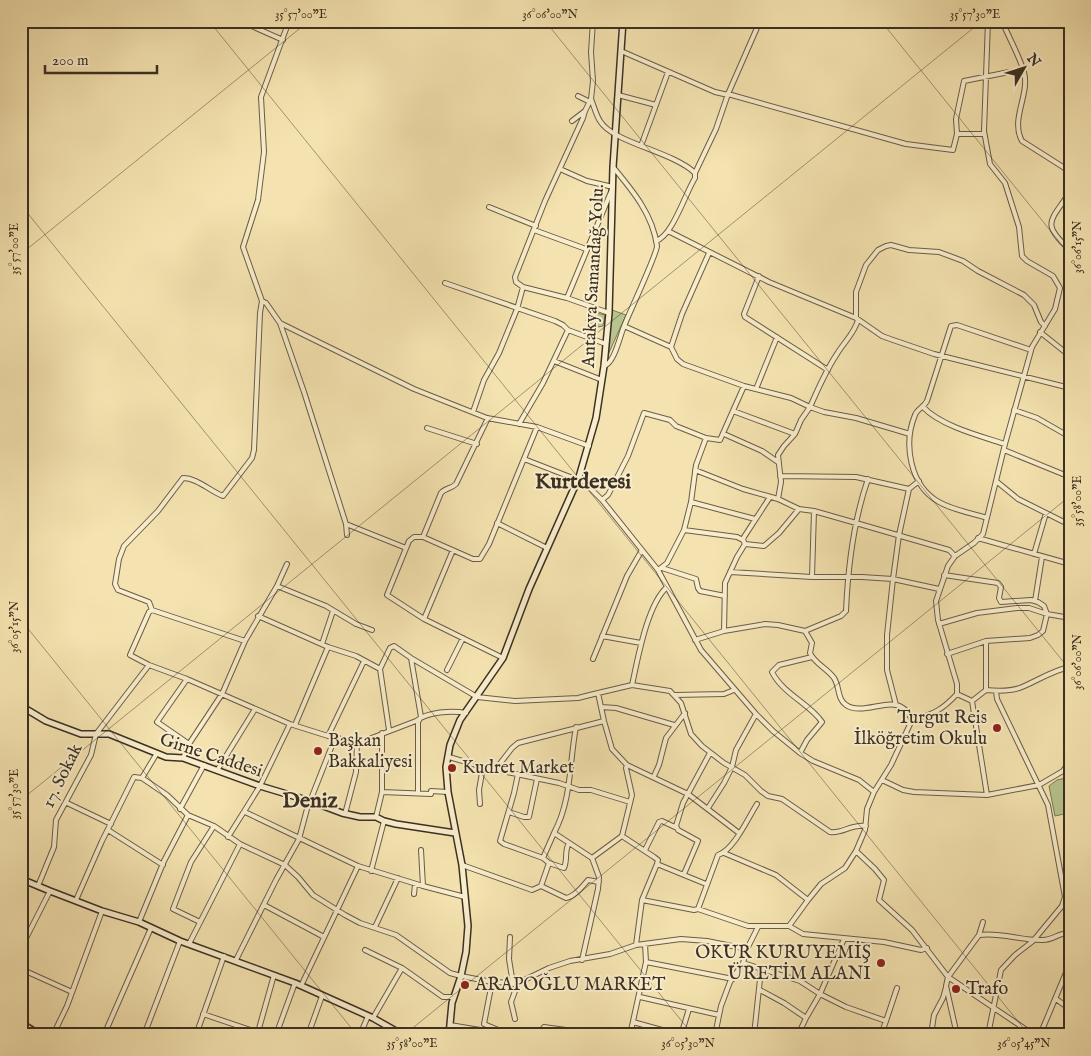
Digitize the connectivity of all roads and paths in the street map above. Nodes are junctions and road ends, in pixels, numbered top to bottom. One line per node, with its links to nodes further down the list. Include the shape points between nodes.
1 (240, 21): 8 (street)
2 (289, 21): 8 (street)
3 (593, 21): 16 (street)
4 (623, 21): 9 (street, Antakya Samandağ Yolu.)
5 (760, 21): 14 (street)
6 (988, 21): 12 (street)
7 (1002, 21): 11 (street)
8 (283, 40): 41 (street, via 261,97 264,152 258,200 244,247)
9 (621, 51): 10 (street); 13 (street, Antakya Samandağ Yolu.)
10 (668, 72): 14 (street); 17 (street)
11 (1024, 72): 12 (street); 27 (street, via 1018,134)
12 (987, 77): 20 (street, via 964,81 956,119); 21 (street)
13 (618, 95): 17 (street); 22 (street, Antakya Samandağ Yolu.)
14 (728, 95): 20 (street, via 926,148 953,150); 26 (street)
15 (578, 96): 16 (street)
16 (591, 100): 18 (street); 22 (street, via 600,121)
17 (656, 105): 23 (street)
18 (585, 111): 19 (street); 25 (street)
19 (572, 120)
20 (957, 134): 21 (street)
21 (984, 134): 47 (street, via 990,164 1005,183 1019,227 1022,256 1054,276 1060,288 1055,309)
22 (615, 135): 23 (street); 24 (street, Antakya Samandağ Yolu.)
23 (641, 146): 26 (street, via 683,163)
24 (613, 167): 28 (street, Antakya Samandağ Yolu.); 33 (street, via 639,198)
25 (560, 169): 28 (street, via 587,181); 31 (street)
26 (695, 173): 32 (street, via 696,178)
27 (1070, 173)
28 (613, 187): 34 (street); 43 (street, Antakya Samandağ Yolu.)
29 (1070, 192): 35 (street, via 1051,220 1052,232)
30 (489, 207): 31 (street)
31 (535, 228): 34 (street); 39 (street, via 516,277 516,282)
32 (668, 231): 33 (street); 36 (street)
33 (656, 241): 46 (street, via 657,249)
34 (586, 249): 40 (street)
35 (1070, 250)
36 (710, 252): 37 (street); 52 (street)
37 (759, 276): 44 (street); 50 (street, via 744,316)
38 (445, 283): 42 (street)
39 (523, 287): 40 (street); 42 (street)
40 (567, 298): 43 (street)
41 (262, 302): 45 (street); 131 (street, via 252,458 223,496 190,478 183,478 158,511 124,546 119,559 115,584 118,590 149,602)
42 (517, 309): 48 (street, via 555,321); 68 (street)
43 (609, 313): 51 (street, Antakya Samandağ Yolu.)
44 (857, 319): 47 (street, via 856,295 866,265 878,250 891,245 938,252 963,261 1024,295 1034,305); 54 (street, via 882,336); 58 (street, via 850,337)
45 (280, 323): 68 (street, via 414,389); 103 (street)
46 (624, 326): 52 (street); 57 (street, via 612,361)
47 (1045, 326): 49 (street)
48 (568, 330): 51 (street); 56 (street)
49 (1040, 332): 53 (street); 55 (street)
50 (777, 337): 58 (street); 63 (street)
51 (606, 344): 57 (street, Antakya Samandağ Yolu.)
52 (671, 347): 61 (street, via 683,364)
53 (1031, 350): 54 (street, via 954,325 950,327); 59 (street)
54 (942, 355): 59 (street); 65 (street)
55 (1070, 356)
56 (554, 361): 60 (street); 70 (street)
57 (604, 366): 60 (street, Antakya Samandağ Yolu.)
58 (828, 370): 64 (street)
59 (1023, 377): 62 (street); 66 (street)
60 (602, 380): 80 (street, Antakya Samandağ Yolu.)
61 (744, 386): 63 (street); 67 (street)
62 (1070, 388)
63 (756, 389): 64 (street)
64 (810, 407): 74 (street); 75 (street)
65 (923, 407): 75 (street, via 917,411); 79 (street, via 956,427)
66 (1014, 410): 77 (street, via 1043,421); 79 (street)
67 (734, 411): 73 (street); 74 (street)
68 (473, 412): 69 (street)
69 (488, 418): 70 (street); 78 (street)
70 (519, 424): 71 (street)
71 (537, 427): 80 (street); 82 (street)
72 (427, 428): 78 (street)
73 (724, 434): 76 (street, via 720,440); 83 (street)
74 (795, 434): 83 (street, via 780,450)
75 (910, 434): 89 (street, via 911,465)
76 (706, 438): 84 (street); 94 (street, via 676,426 670,420 644,413 628,456 608,495)
77 (1070, 438)
78 (477, 444): 108 (street, via 456,484 441,493)
79 (1005, 444): 81 (street)
80 (589, 446): 87 (street, Antakya Samandağ Yolu.)
81 (1004, 450): 86 (street); 90 (street)
82 (524, 459): 87 (street); 101 (street)
83 (778, 462): 85 (street)
84 (695, 470): 92 (street); 95 (street)
85 (780, 476): 88 (street); 93 (street)
86 (1070, 477)
87 (579, 478): 94 (street); 112 (street, Antakya Samandağ Yolu.)
88 (868, 479): 91 (street); 102 (street)
89 (919, 481): 91 (street); 99 (street, via 930,496 940,502)
90 (996, 482): 98 (street, via 1018,499); 99 (street)
91 (909, 490): 107 (street)
92 (770, 497): 93 (street); 100 (street)
93 (778, 499): 96 (street)
94 (602, 500): 114 (street)
95 (691, 502): 100 (street); 105 (street)
96 (798, 509): 97 (street); 110 (street, via 764,546)
97 (814, 511): 102 (street); 123 (street)
98 (1046, 512): 104 (street); 115 (street)
99 (987, 518): 109 (street, via 983,534)
100 (755, 519): 110 (street)
101 (497, 523): 112 (street); 113 (street, via 480,559)
102 (856, 523): 107 (street); 124 (street)
103 (346, 524): 106 (street); 111 (street)
104 (1070, 524)
105 (684, 530): 110 (street, via 737,537); 120 (street)
106 (347, 535)
107 (899, 535): 116 (street, via 948,550); 125 (street)
108 (423, 537): 111 (street, via 414,537); 113 (street)
109 (978, 538): 115 (street); 116 (street)
110 (744, 542): 121 (street)
111 (406, 548): 136 (street, via 387,595)
112 (547, 548): 152 (street, Antakya Samandağ Yolu.)
113 (453, 550): 136 (street)
114 (642, 550): 120 (street); 141 (street, via 627,576)
115 (1034, 554): 117 (street)
116 (955, 556): 122 (street)
117 (1042, 557): 119 (street); 130 (street)
118 (287, 564): 126 (street)
119 (1070, 564)
120 (660, 569): 127 (street); 129 (street, via 696,579 699,590)
121 (730, 572): 123 (street); 129 (street, via 725,583)
122 (944, 576): 128 (street); 130 (street, via 998,583 1001,602)
123 (812, 577): 124 (street)
124 (848, 577): 125 (street); 140 (street, via 846,611)
125 (893, 579): 128 (street); 170 (street, via 887,670)
126 (277, 586): 132 (street); 134 (street)
127 (667, 587): 144 (street); 146 (street, via 656,600)
128 (939, 588): 137 (street, via 936,601)
129 (725, 596): 139 (street)
130 (1035, 601): 133 (street, via 1044,606)
131 (152, 610): 143 (street); 155 (street, via 130,655)
132 (333, 611): 138 (street); 147 (street)
133 (1047, 614): 135 (street); 137 (street, via 1018,608 977,613); 145 (street, via 1043,631 1035,637)
134 (258, 616): 143 (street); 147 (street)
135 (1070, 618)
136 (424, 619): 142 (street)
137 (939, 624): 149 (street)
138 (372, 630)
139 (724, 631): 140 (street, via 765,624); 144 (street)
140 (805, 631): 150 (street, via 812,643)
141 (602, 636): 146 (street); 153 (street)
142 (463, 638): 152 (street); 158 (street)
143 (244, 640): 165 (street)
144 (695, 640): 161 (street)
145 (986, 640): 149 (street); 162 (street)
146 (642, 643): 160 (street)
147 (322, 644): 148 (street)
148 (328, 647): 154 (street); 181 (street)
149 (947, 654): 166 (street)
150 (812, 657): 170 (street, via 834,678 840,699 847,706 855,709); 193 (street, via 779,665 772,672 822,722)
151 (411, 658): 157 (street, via 394,646); 168 (street); 177 (street)
152 (503, 658): 168 (street, Antakya Samandağ Yolu.)
153 (593, 659)
154 (364, 661): 157 (street); 187 (street)
155 (148, 665): 159 (street); 186 (street)
156 (1070, 667): 163 (street, via 1022,688)
157 (380, 669): 184 (street)
158 (447, 670)
159 (187, 679): 165 (street); 190 (street, via 157,722)
160 (632, 685): 164 (street); 167 (street, via 666,690)
161 (734, 690): 167 (street, via 724,694); 176 (street)
162 (986, 690): 163 (street); 169 (street)
163 (996, 691): 210 (street)
164 (598, 693): 168 (street, via 578,698 515,701); 172 (street)
165 (222, 694): 173 (street); 190 (street)
166 (957, 694): 169 (street); 178 (street, via 944,708)
167 (675, 695): 175 (street)
168 (477, 697): 174 (street, Antakya Samandağ Yolu.)
169 (972, 701): 218 (street)
170 (896, 705): 178 (street, via 903,707)
171 (21, 706): 186 (street, Girne Caddesi, via 72,731)
172 (601, 707): 179 (street); 182 (street, via 616,708)
173 (255, 709): 180 (street); 201 (street)
174 (466, 713): 177 (street, via 448,711); 194 (street, Antakya Samandağ Yolu., via 450,745)
175 (685, 713): 182 (street); 192 (street, via 691,734)
176 (756, 714): 193 (street); 200 (street, via 736,750)
177 (421, 717): 184 (street); 216 (street, via 418,722)
178 (912, 720): 209 (street)
179 (604, 721): 183 (street); 197 (street, via 612,749)
180 (290, 724): 181 (street); 211 (street)
181 (295, 725): 187 (street)
182 (674, 725): 206 (street, via 665,741)
183 (576, 727): 202 (street, via 518,743); 212 (street)
184 (389, 730): 185 (street)
185 (382, 733): 189 (street); 213 (street)
186 (96, 734): 191 (street, Girne Caddesi, via 109,734); 220 (street, 17. Sokak, via 91,755)
187 (328, 736): 188 (street)
188 (335, 738): 189 (street); 219 (street)
189 (358, 742): 229 (street, via 356,772)
190 (189, 744): 195 (street)
191 (157, 753): 195 (street, Girne Caddesi); 207 (street)
192 (710, 753): 200 (street); 217 (street)
193 (800, 753): 215 (street, via 859,780)
194 (449, 757): 199 (street); 214 (street, Antakya Samandağ Yolu., via 446,767)
195 (183, 758): 198 (street, Girne Caddesi)
196 (1070, 761): 203 (street)
197 (627, 764): 206 (street); 221 (street, via 632,795)
198 (204, 765): 201 (street, Girne Caddesi); 225 (street)
199 (483, 767): 202 (street); 222 (street)
200 (732, 767): 224 (street); 236 (street, via 768,796 782,799 828,832)
201 (218, 769): 211 (street, Girne Caddesi)
202 (495, 770): 205 (street)
203 (1063, 771): 204 (street); 210 (street)
204 (1070, 772)
205 (518, 774): 208 (street); 227 (street)
206 (654, 776): 217 (street)
207 (142, 778): 225 (street, via 167,795); 234 (street, via 134,777)
208 (537, 779): 212 (street); 227 (street, via 529,817)
209 (882, 780): 215 (street); 218 (street, via 914,792)
210 (1039, 785): 218 (street); 270 (street, via 1048,805)
211 (260, 786): 219 (street, Girne Caddesi); 226 (street)
212 (570, 788): 221 (street, via 590,790); 240 (street)
213 (382, 792): 216 (street); 231 (street)
214 (448, 792): 216 (street); 239 (street, Antakya Samandağ Yolu.)
215 (874, 792): 236 (street, via 867,808)
216 (418, 793)
217 (688, 794): 224 (street); 237 (street, via 681,807)
218 (987, 795)
219 (310, 801): 229 (street, Girne Caddesi); 244 (street)
220 (67, 802): 234 (street); 267 (street, 17. Sokak, via 56,820 54,847)
221 (630, 802): 242 (street)
222 (480, 804)
223 (757, 804): 241 (street)
224 (708, 808): 241 (street)
225 (180, 809): 230 (street)
226 (244, 812): 243 (street); 244 (street)
227 (509, 812): 251 (street, via 500,841)
228 (21, 814): 232 (street, via 24,816)
229 (345, 814): 231 (street, Girne Caddesi)
230 (188, 815): 235 (street); 255 (street)
231 (376, 817): 233 (street, Girne Caddesi)
232 (21, 821)
233 (384, 821): 239 (street, Girne Caddesi); 259 (street)
234 (111, 824): 238 (street)
235 (214, 826): 243 (street); 282 (street, via 191,862 173,909)
236 (866, 826): 249 (street)
237 (677, 828): 248 (street, via 659,822); 260 (street, via 698,841)
238 (108, 830): 255 (street); 274 (street)
239 (455, 833): 257 (street, Antakya Samandağ Yolu.)
240 (554, 833): 245 (street); 251 (street)
241 (739, 833): 250 (street)
242 (622, 836): 248 (street); 252 (street)
243 (228, 837): 246 (street)
244 (299, 839): 256 (street); 258 (street)
245 (569, 843): 252 (street); 253 (street, via 564,868)
246 (240, 844): 256 (street); 282 (street)
247 (421, 850): 268 (street)
248 (645, 850): 254 (street, via 658,860)
249 (856, 851): 276 (street, via 845,868 822,884); 300 (street, via 884,880 879,900)
250 (724, 853): 265 (street, via 718,855); 276 (street, via 776,875)
251 (543, 858): 253 (street)
252 (592, 858): 263 (street)
253 (549, 863): 269 (street)
254 (657, 864): 260 (street); 275 (street)
255 (162, 865): 281 (street)
256 (285, 865): 277 (street); 279 (street, via 313,895)
257 (462, 865): 269 (street, via 532,890); 273 (street, Antakya Samandağ Yolu.)
258 (358, 866): 259 (street); 279 (street)
259 (371, 871): 261 (street)
260 (684, 874): 265 (street)
261 (398, 878): 264 (street); 285 (street)
262 (21, 879): 267 (street)
263 (599, 882): 269 (street, via 588,880 566,898); 304 (street)
264 (415, 884): 268 (street); 272 (street)
265 (706, 884): 278 (street)
266 (1070, 885): 270 (street)
267 (38, 886): 271 (street)
268 (423, 886): 273 (street)
269 (541, 886)
270 (1064, 888): 293 (street, via 1066,898 1062,906)
271 (50, 891): 274 (street); 298 (street)
272 (414, 894)
273 (465, 897): 312 (street, Antakya Samandağ Yolu., via 468,926)
274 (76, 900): 280 (street)
275 (642, 900): 278 (street); 297 (street)
276 (808, 900): 284 (street)
277 (264, 905): 290 (street); 303 (street)
278 (698, 909): 286 (street)
279 (337, 910): 285 (street); 290 (street)
280 (102, 911): 281 (street); 323 (street)
281 (139, 922): 287 (street)
282 (200, 922): 295 (street)
283 (983, 922): 289 (street)
284 (789, 926): 286 (street); 292 (street, via 803,934)
285 (375, 927): 312 (street, via 396,935 450,973)
286 (758, 927): 299 (street)
287 (150, 928): 294 (street); 347 (street)
288 (1070, 933): 293 (street, via 1047,940)
289 (979, 935): 293 (street); 313 (street)
290 (324, 937): 319 (street)
291 (510, 938): 318 (street)
292 (844, 939): 300 (street, via 884,942 922,950); 324 (street)
293 (1033, 940): 329 (street, via 1001,970)
294 (180, 941): 295 (street); 348 (street)
295 (189, 944): 302 (street)
296 (645, 944): 297 (street); 299 (street, via 680,939); 305 (street)
297 (636, 945): 304 (street)
298 (21, 948)
299 (747, 948): 306 (street)
300 (927, 948): 313 (street)
301 (365, 950): 309 (street)
302 (224, 956): 303 (street); 332 (street)
303 (236, 960): 311 (street)
304 (582, 960): 317 (street, via 549,968)
305 (646, 962): 314 (street); 326 (street)
306 (743, 963): 310 (street); 314 (street)
307 (1070, 963): 328 (street)
308 (21, 968): 323 (street)
309 (402, 968): 327 (street, via 443,997); 334 (street)
310 (761, 970): 322 (street); 324 (street, via 800,981)
311 (274, 975): 316 (street); 342 (street)
312 (461, 976): 315 (street); 327 (street, Antakya Samandağ Yolu.)
313 (948, 977): 320 (street); 329 (street)
314 (733, 979): 333 (street)
315 (492, 982): 318 (street); 339 (street)
316 (295, 983): 319 (street); 351 (street)
317 (518, 983): 318 (street); 336 (street, via 511,1002)
318 (513, 984)
319 (301, 986): 325 (street)
320 (946, 986): 365 (street, via 934,1014); 366 (street)
321 (897, 988): 337 (street)
322 (760, 990): 335 (street); 362 (street)
323 (72, 992): 346 (street)
324 (820, 994): 335 (street); 337 (street)
325 (322, 996): 334 (street); 352 (street)
326 (640, 996): 330 (street); 338 (street)
327 (454, 997): 341 (street, Antakya Samandağ Yolu.)
328 (1056, 999): 331 (street); 369 (street)
329 (993, 1007): 367 (street); 368 (street)
330 (689, 1009): 333 (street); 360 (street)
331 (1070, 1009)
332 (203, 1014): 342 (street); 349 (street)
333 (719, 1015): 361 (street)
334 (371, 1017): 353 (street); 354 (street)
335 (806, 1018): 363 (street)
336 (515, 1019)
337 (886, 1021): 364 (street)
338 (633, 1022): 359 (street); 360 (street)
339 (484, 1024): 343 (street); 356 (street)
340 (23, 1025): 344 (street); 345 (street)
341 (450, 1025): 343 (street); 355 (street, Antakya Samandağ Yolu.)
342 (258, 1032): 350 (street)
343 (480, 1033)
344 (22, 1035)
345 (40, 1035)
346 (53, 1035)
347 (104, 1035)
348 (144, 1035)
349 (196, 1035)
350 (265, 1035)
351 (276, 1035)
352 (308, 1035)
353 (360, 1035)
354 (403, 1035)
355 (449, 1035)
356 (510, 1035)
357 (518, 1035): 358 (street, via 520,1030 541,1031 544,1027)
358 (582, 1035)
359 (630, 1035)
360 (680, 1035)
361 (715, 1035)
362 (754, 1035)
363 (798, 1035)
364 (881, 1035)
365 (931, 1035)
366 (957, 1035)
367 (988, 1035)
368 (1034, 1035)
369 (1040, 1035)

